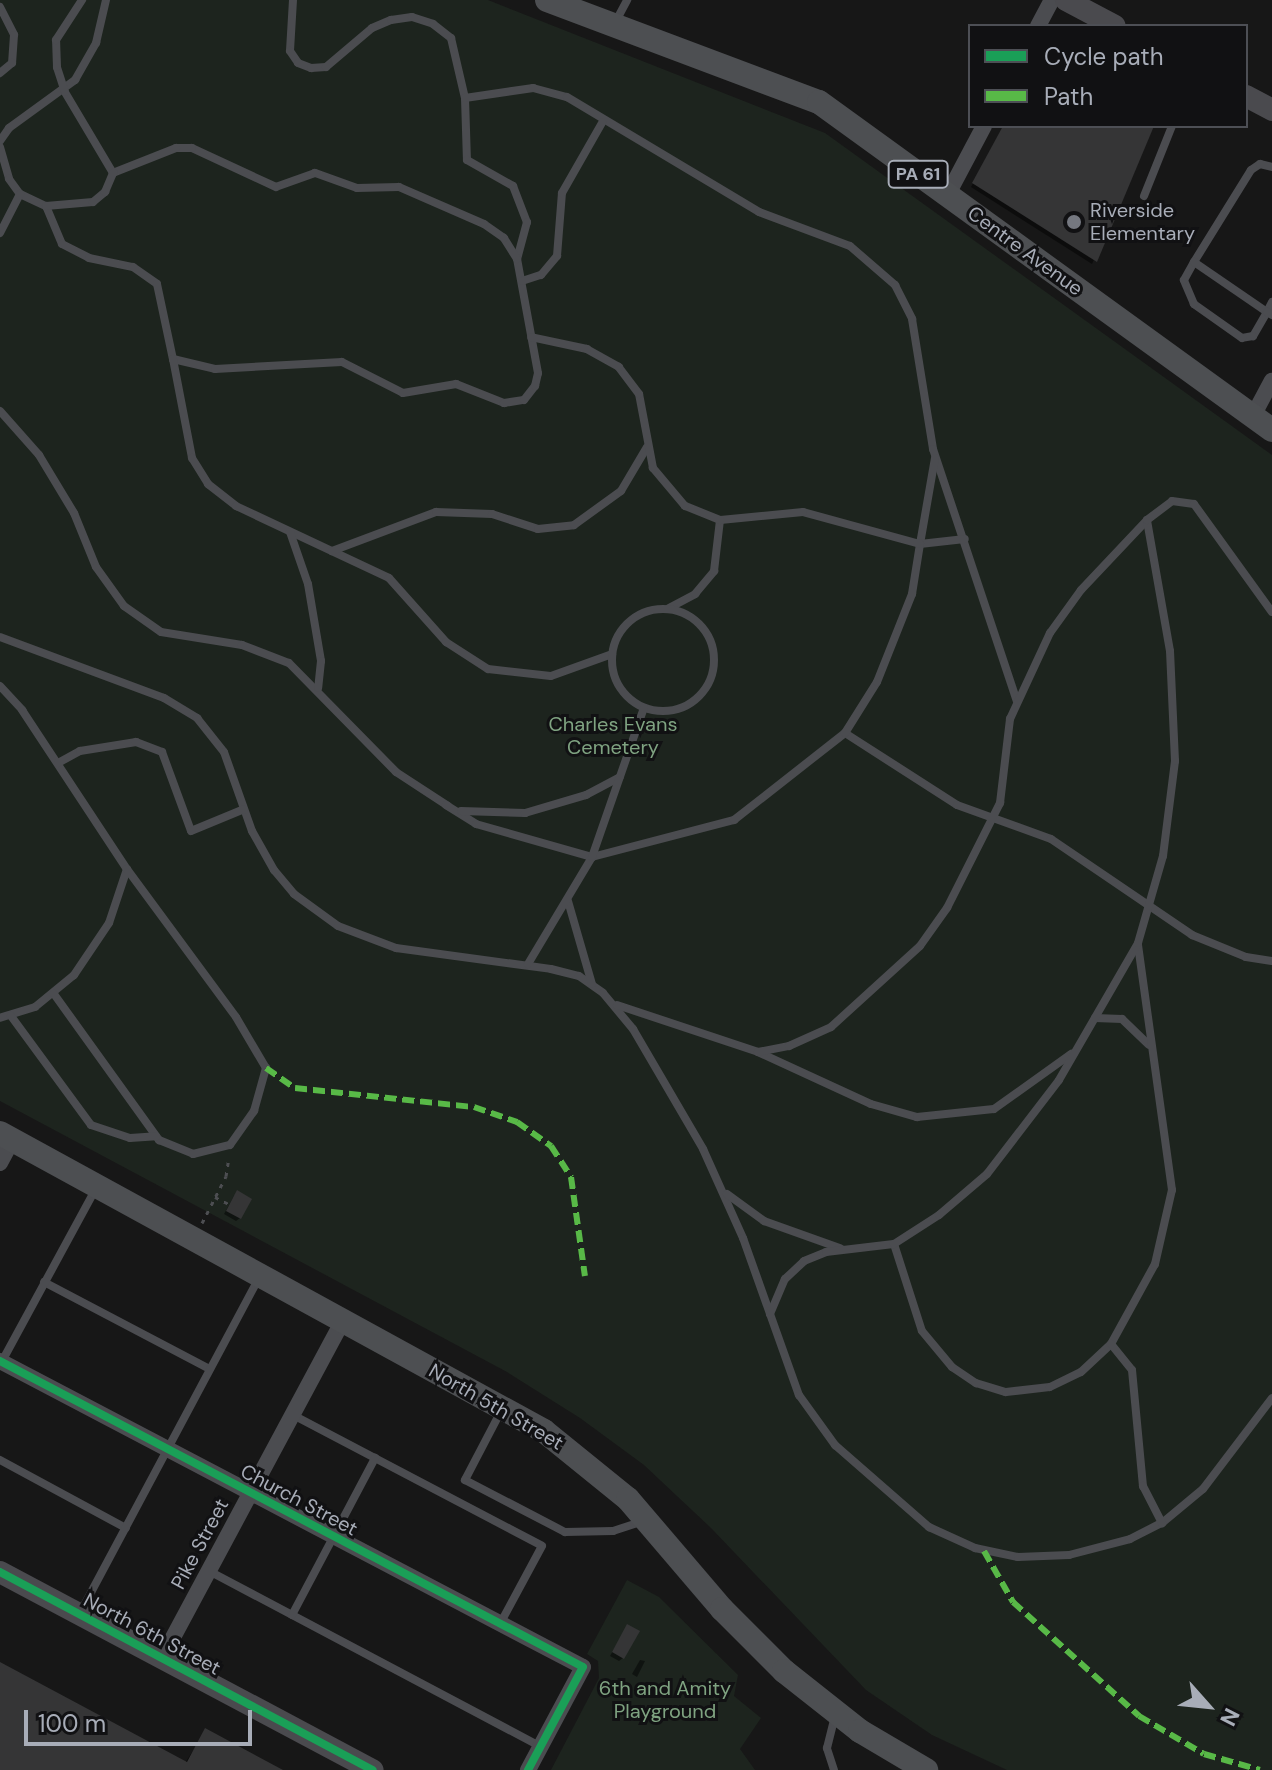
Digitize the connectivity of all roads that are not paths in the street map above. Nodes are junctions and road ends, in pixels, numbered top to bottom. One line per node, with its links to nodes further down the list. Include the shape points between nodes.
1 (82, 0): 13 (lane, via 56,40)
2 (106, 0): 13 (lane, via 96,43)
3 (293, 0): 15 (lane, via 290,51 298,63 326,67 372,28 412,17 451,38)
4 (547, 0): 11 (main road, Centre Avenue / PA 61)
5 (627, 0): 11 (lane)
6 (1052, 0): 9 (street)
7 (1066, 0): 10 (street)
8 (0, 7): 12 (lane, via 14,35 12,63)
9 (1039, 24)
10 (1111, 24)
11 (613, 25): 24 (main road, Centre Avenue / PA 61, via 819,102)
12 (0, 73)
13 (65, 92): 20 (lane, via 14,124); 22 (lane)
14 (1248, 97): 16 (street)
15 (465, 98): 17 (lane, via 533,88 573,100); 28 (lane, via 467,160 513,186 527,222)
16 (1272, 110)
17 (602, 123): 30 (lane, via 562,193 557,256 541,275); 39 (lane, via 697,171 759,212 844,243 879,268 895,285 912,319)
18 (983, 128): 24 (street)
19 (1171, 128): 25 (lane)
20 (0, 144): 23 (lane, via 3,165)
21 (1272, 167): 29 (lane, via 1260,164 1251,170)
22 (113, 173): 26 (lane, via 105,192 93,202); 28 (lane, via 182,148 276,187 315,173 357,188 406,189 496,232)
23 (20, 194): 26 (lane); 27 (lane)
24 (948, 194): 37 (main road, Centre Avenue / PA 61)
25 (1144, 196)
26 (46, 206): 34 (lane, via 53,233 62,244 89,258 133,267 157,284)
27 (0, 233)
28 (517, 259): 30 (lane)
29 (1194, 262): 32 (lane); 32 (lane, via 1184,280 1185,293 1242,338 1253,336)
30 (522, 281): 33 (lane)
31 (1272, 302): 32 (lane)
32 (1269, 314)
33 (531, 337): 34 (lane, via 535,386 524,400 511,404 456,384 403,393 342,362 215,369); 38 (lane, via 587,349 619,367 639,394)
34 (173, 359): 42 (lane, via 185,433 198,470 226,500)
35 (1272, 381): 37 (street)
36 (0, 411): 51 (lane, via 39,455 74,513 96,567 124,606 171,635 267,652)
37 (1262, 423)
38 (647, 447): 40 (lane, via 653,468 670,492 685,506); 45 (lane, via 621,491 574,525 538,529 492,514 436,512)
39 (936, 458): 43 (lane); 44 (lane)
40 (720, 520): 44 (lane, via 803,512); 46 (lane, via 714,571 695,594)
41 (1147, 520): 47 (lane, via 1172,501 1194,504); 52 (lane, via 1063,613); 63 (lane, via 1169,642 1175,728 1171,805)
42 (290, 532): 45 (lane); 51 (lane, via 308,584 321,661)
43 (965, 539): 44 (lane); 52 (lane)
44 (920, 544): 54 (lane, via 912,594 877,682)
45 (332, 551): 49 (lane, via 399,586 446,642 488,669 551,676)
46 (668, 609): 49 (lane, via 650,610 627,623); 53 (lane, via 685,613 706,631 715,656 713,674 692,703 661,712)
47 (1272, 612)
48 (0, 637): 58 (lane, via 190,712 224,752)
49 (612, 654): 53 (lane, via 620,689)
50 (0, 686): 55 (lane)
51 (318, 688): 57 (lane, via 396,772)
52 (1017, 701): 59 (lane)
53 (644, 708): 56 (lane)
54 (845, 733): 59 (lane, via 957,805); 60 (lane, via 734,820)
55 (58, 763): 58 (lane, via 80,751 136,742 162,752 191,831); 61 (lane)
56 (620, 777): 57 (lane, via 586,795 525,813 473,815); 60 (lane)
57 (446, 805): 60 (lane, via 476,824)
58 (244, 809): 66 (lane, via 258,844 294,894 349,932 396,948 511,966)
59 (993, 820): 63 (lane, via 1051,839); 75 (lane, via 947,908 901,964 831,1027 802,1042)
60 (592, 857): 62 (lane)
61 (127, 869): 68 (lane, via 109,923); 77 (lane, via 236,1017 266,1068 254,1111 226,1146 193,1154)
62 (568, 901): 66 (lane); 67 (lane)
63 (1151, 908): 64 (lane); 65 (lane, via 1210,945)
64 (1138, 943): 72 (lane); 73 (lane)
65 (1270, 960)
66 (528, 964): 67 (lane)
67 (592, 984): 69 (lane)
68 (54, 994): 70 (lane); 77 (lane)
69 (614, 1004): 75 (lane); 80 (lane, via 674,1094)
70 (11, 1016): 71 (lane); 77 (lane, via 91,1125 130,1138)
71 (0, 1018)
72 (1095, 1018): 73 (lane, via 1128,1022); 74 (lane)
73 (1152, 1049): 87 (lane, via 1172,1169 1171,1202 1148,1281)
74 (1075, 1051): 75 (lane, via 994,1109 928,1118 888,1111); 81 (lane, via 1030,1122 987,1174)
75 (758, 1052)
76 (6, 1136): 78 (street); 79 (main road, North 5th Street)
77 (156, 1136)
78 (0, 1163)
79 (98, 1184): 83 (main road, North 5th Street); 84 (lane)
80 (722, 1189): 82 (lane, via 764,1221); 85 (lane)
81 (894, 1244): 82 (lane); 87 (lane, via 911,1307 928,1341 976,1383 1006,1392 1050,1387 1081,1372)
82 (845, 1249): 85 (lane, via 797,1266 778,1290)
83 (262, 1273): 86 (main road, North 5th Street); 89 (lane)
84 (44, 1282): 88 (lane); 89 (lane)
85 (769, 1316): 98 (lane, via 794,1383 821,1427 875,1485 929,1527 995,1554 1030,1557 1113,1545)
86 (342, 1322): 91 (main road, North 5th Street); 92 (street, Pike Street)
87 (1111, 1344): 98 (lane, via 1129,1362 1135,1379 1143,1486)
88 (1, 1363): 93 (street, Church Street)
89 (210, 1369): 93 (lane)
90 (1272, 1398): 98 (lane, via 1203,1489)
91 (503, 1407): 97 (main road, North 5th Street, via 575,1453); 97 (lane, via 465,1480 565,1532 613,1531)
92 (292, 1415): 94 (lane); 96 (street, Pike Street)
93 (167, 1449): 96 (street, Church Street); 99 (lane)
94 (375, 1458): 100 (lane); 105 (lane, via 542,1546)
95 (0, 1460): 99 (lane)
96 (251, 1493): 100 (street, Church Street); 101 (street, Pike Street)
97 (648, 1519): 107 (main road, North 5th Street, via 754,1643)
98 (1162, 1523)
99 (126, 1528): 103 (lane)
100 (334, 1536): 104 (lane); 105 (street, Church Street)
101 (209, 1571): 104 (lane); 106 (street, Pike Street)
102 (0, 1572): 103 (street, North 6th Street)
103 (79, 1614): 106 (street, North 6th Street)
104 (292, 1615): 108 (lane)
105 (500, 1624): 108 (street, Church Street, via 583,1667)
106 (162, 1658): 109 (street, North 6th Street)
107 (836, 1713): 111 (lane, via 827,1748); 112 (main road, North 5th Street)
108 (541, 1746): 110 (street)
109 (373, 1770)
110 (528, 1770)
111 (834, 1770)
112 (926, 1770)

